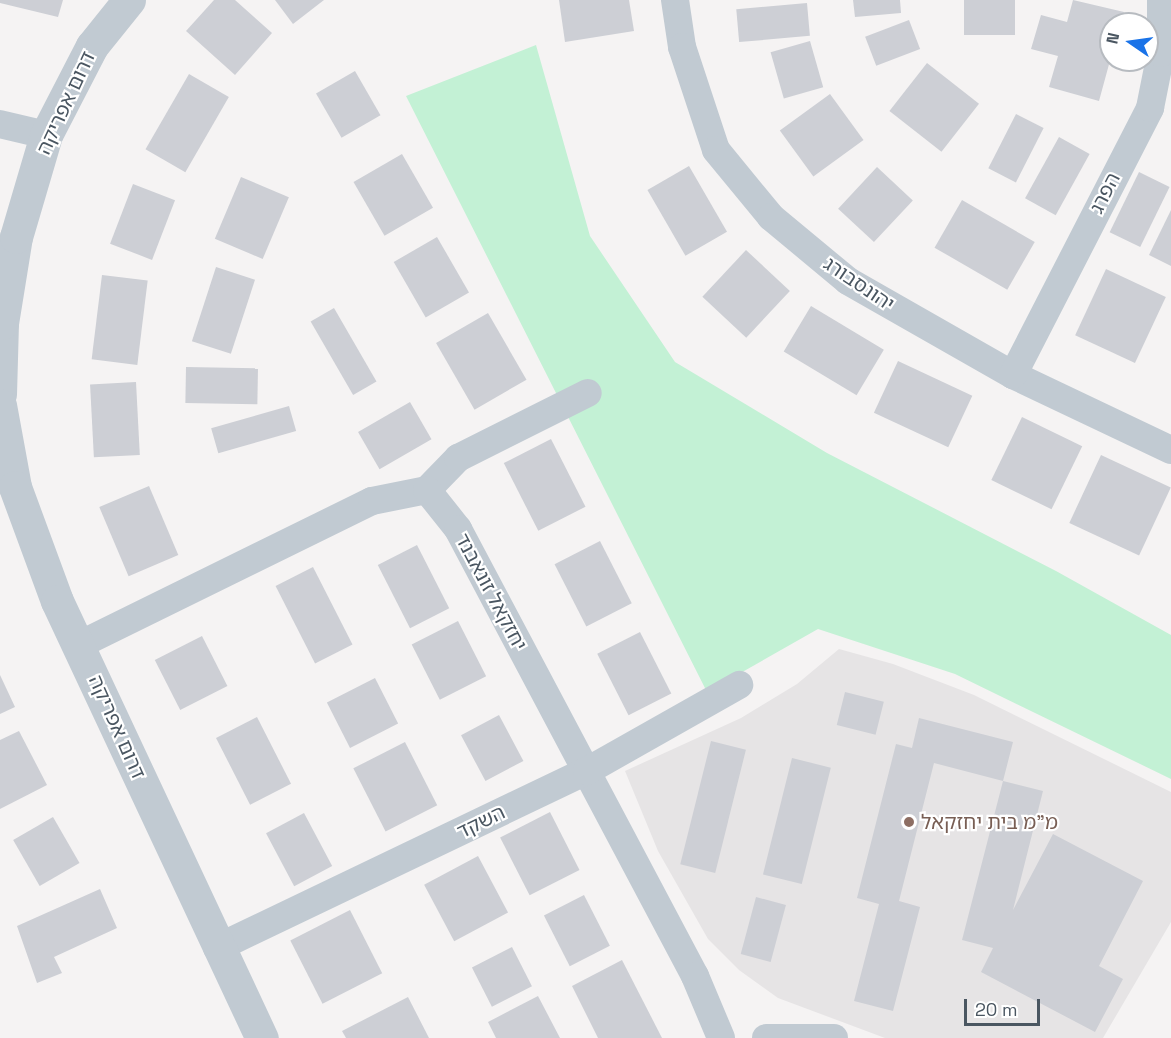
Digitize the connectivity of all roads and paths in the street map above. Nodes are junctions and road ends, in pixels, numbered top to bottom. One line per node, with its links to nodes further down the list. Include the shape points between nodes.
1 (129, 0): 5 (street, דרום אפריקה, via 92,46)
2 (675, 0): 6 (street, יהונסבורג, via 682,47 716,150 771,217 848,281)
3 (1161, 0): 6 (street, הפרג, via 1161,52 1150,108)
4 (0, 124): 5 (street)
5 (46, 135): 8 (street, דרום אפריקה, via 16,237 2,323)
6 (1013, 375): 10 (street, יהונסבורג)
7 (588, 393): 11 (street, via 458,458)
8 (0, 394)
9 (0, 405): 12 (street, דרום אפריקה, via 15,487 57,600)
10 (1171, 450)
11 (427, 490): 12 (street, via 372,501); 14 (street, יחזקאל זונאבנד, via 458,529)
12 (79, 645): 15 (street, דרום אפריקה)
13 (740, 685): 14 (street, השקד)
14 (586, 771): 15 (street, השקד); 17 (street, יחזקאל זונאבנד, via 695,976)
15 (217, 948): 16 (street, דרום אפריקה)
16 (262, 1038)
17 (721, 1038)
18 (766, 1038): 19 (street)
19 (834, 1038)

